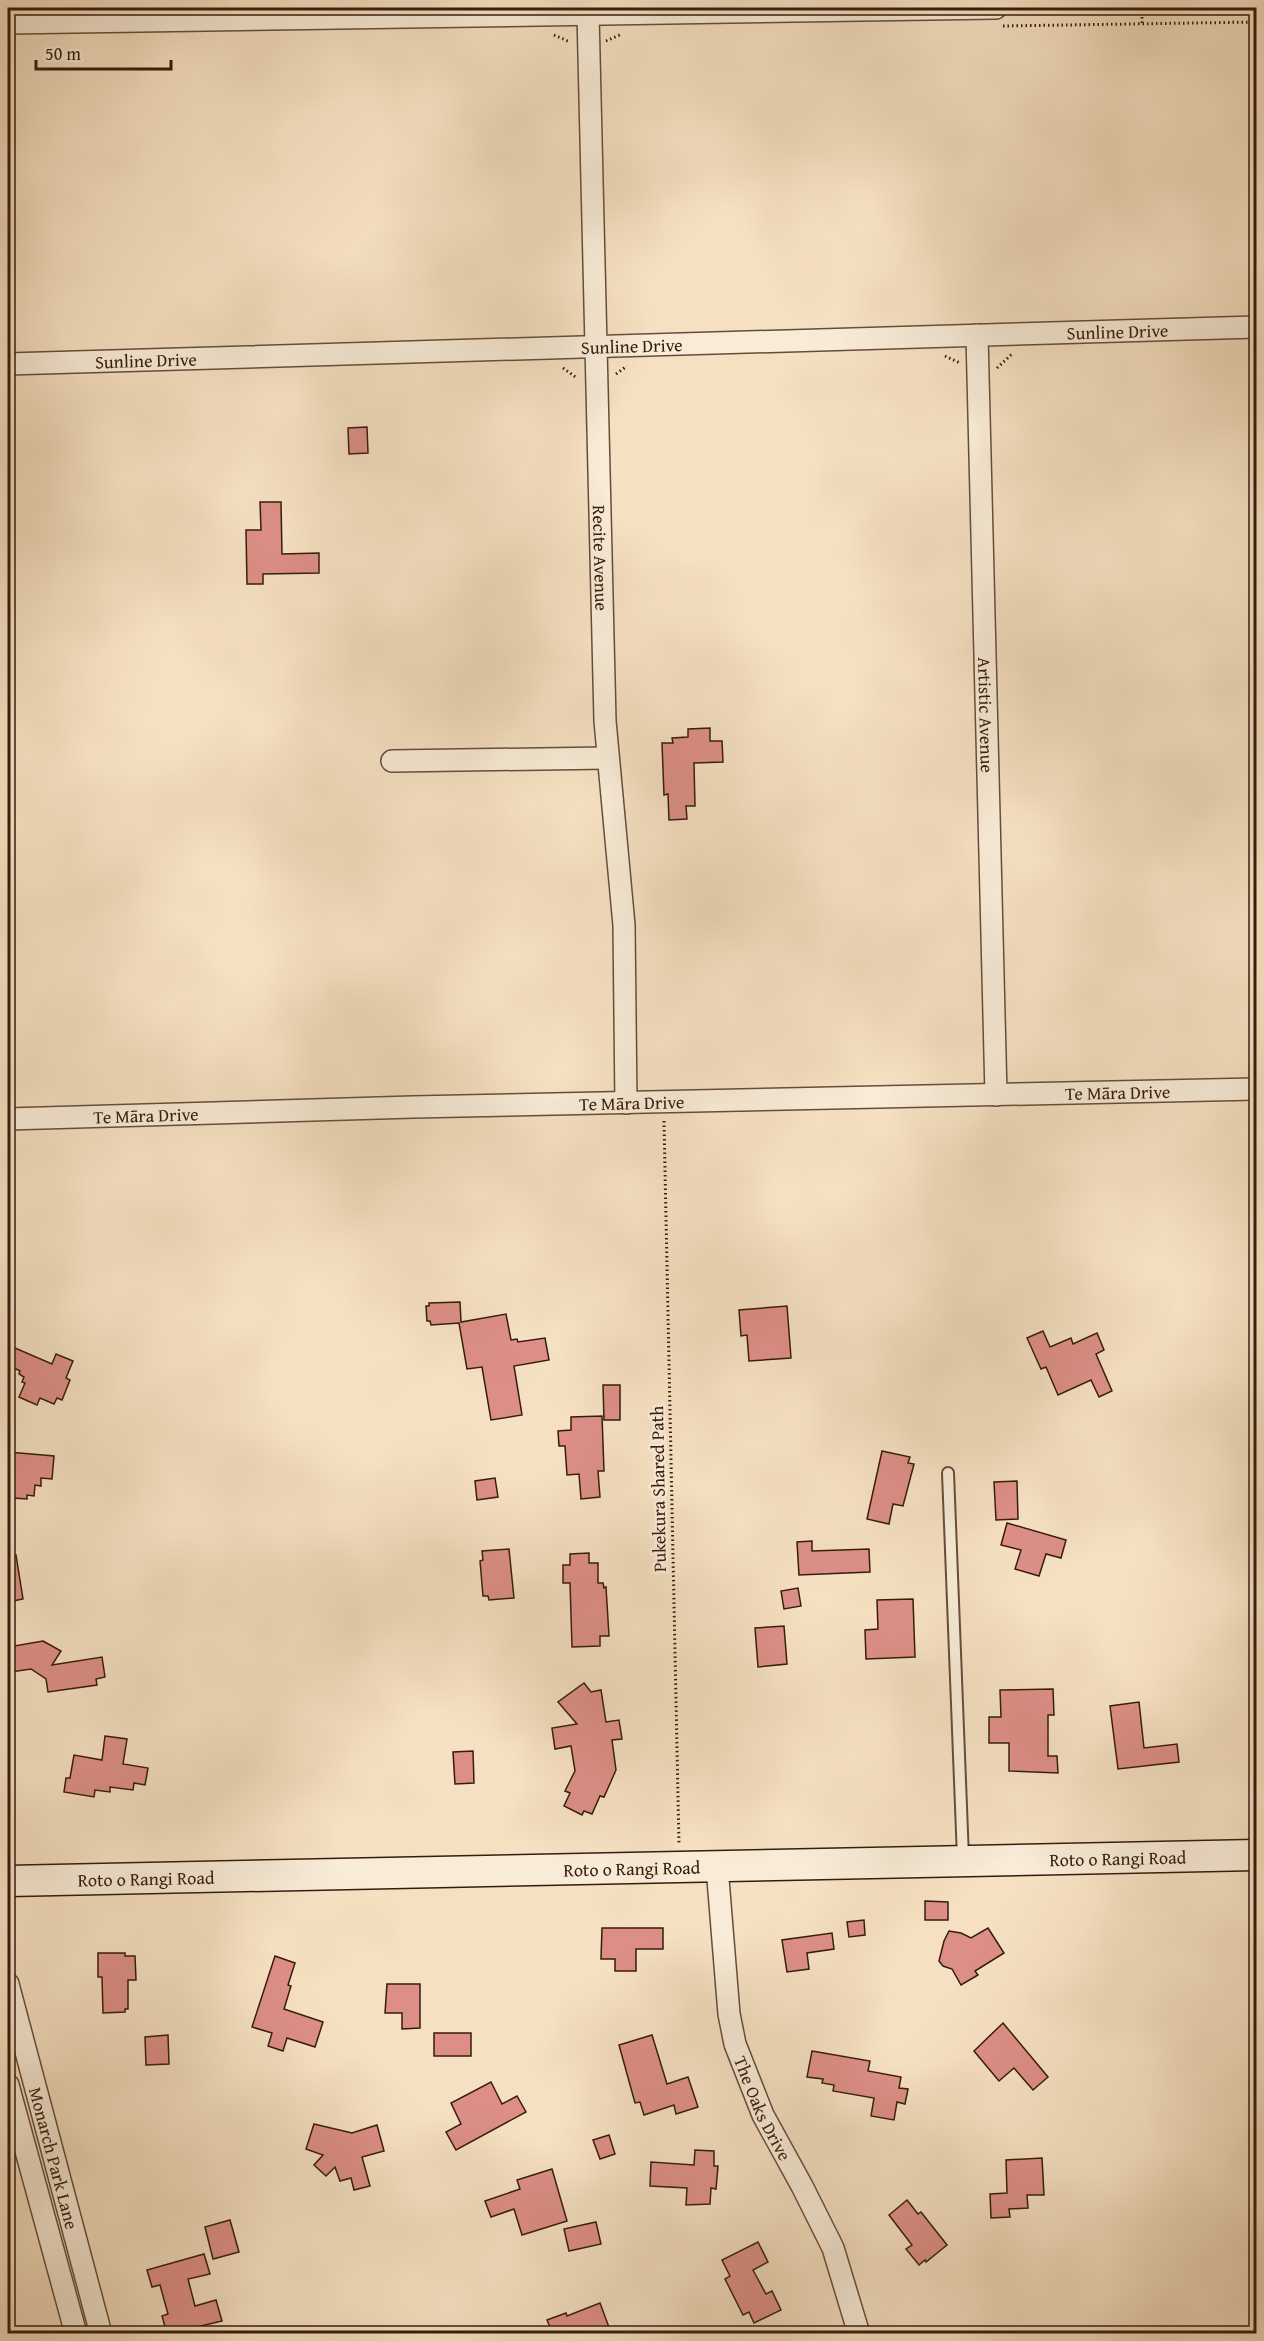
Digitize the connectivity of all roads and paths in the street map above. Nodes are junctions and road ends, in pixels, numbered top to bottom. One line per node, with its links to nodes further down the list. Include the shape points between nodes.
1 (996, 8): 3 (street)
2 (1142, 8): 5 (path)
3 (588, 14): 4 (street); 8 (street, Recite Avenue)
4 (8, 23)
5 (1142, 24)
6 (1257, 327): 7 (street, Sunline Drive)
7 (977, 335): 8 (street, Sunline Drive); 13 (street, Artistic Avenue)
8 (596, 345): 9 (street, Sunline Drive); 10 (street, Recite Avenue)
9 (8, 364)
10 (607, 758): 11 (street); 14 (street, Recite Avenue, via 624,925)
11 (392, 761)
12 (1257, 1089): 13 (street, Te Māra Drive)
13 (996, 1095): 14 (street, Te Māra Drive)
14 (626, 1103): 15 (street, Te Māra Drive)
15 (8, 1119)
16 (664, 1121): 19 (path, Pukekura Shared Path)
17 (948, 1473): 20 (lane)
18 (1257, 1855): 20 (street, Roto o Rangi Road)
19 (679, 1856)
20 (963, 1862): 21 (street, Roto o Rangi Road)
21 (717, 1867): 22 (street, Roto o Rangi Road); 27 (street, The Oaks Drive, via 735,2044 762,2115 833,2248)
22 (8, 1881)
23 (8, 1984): 26 (street, Monarch Park Lane)
24 (8, 2085): 25 (street)
25 (76, 2334)
26 (101, 2334)
27 (859, 2334)

